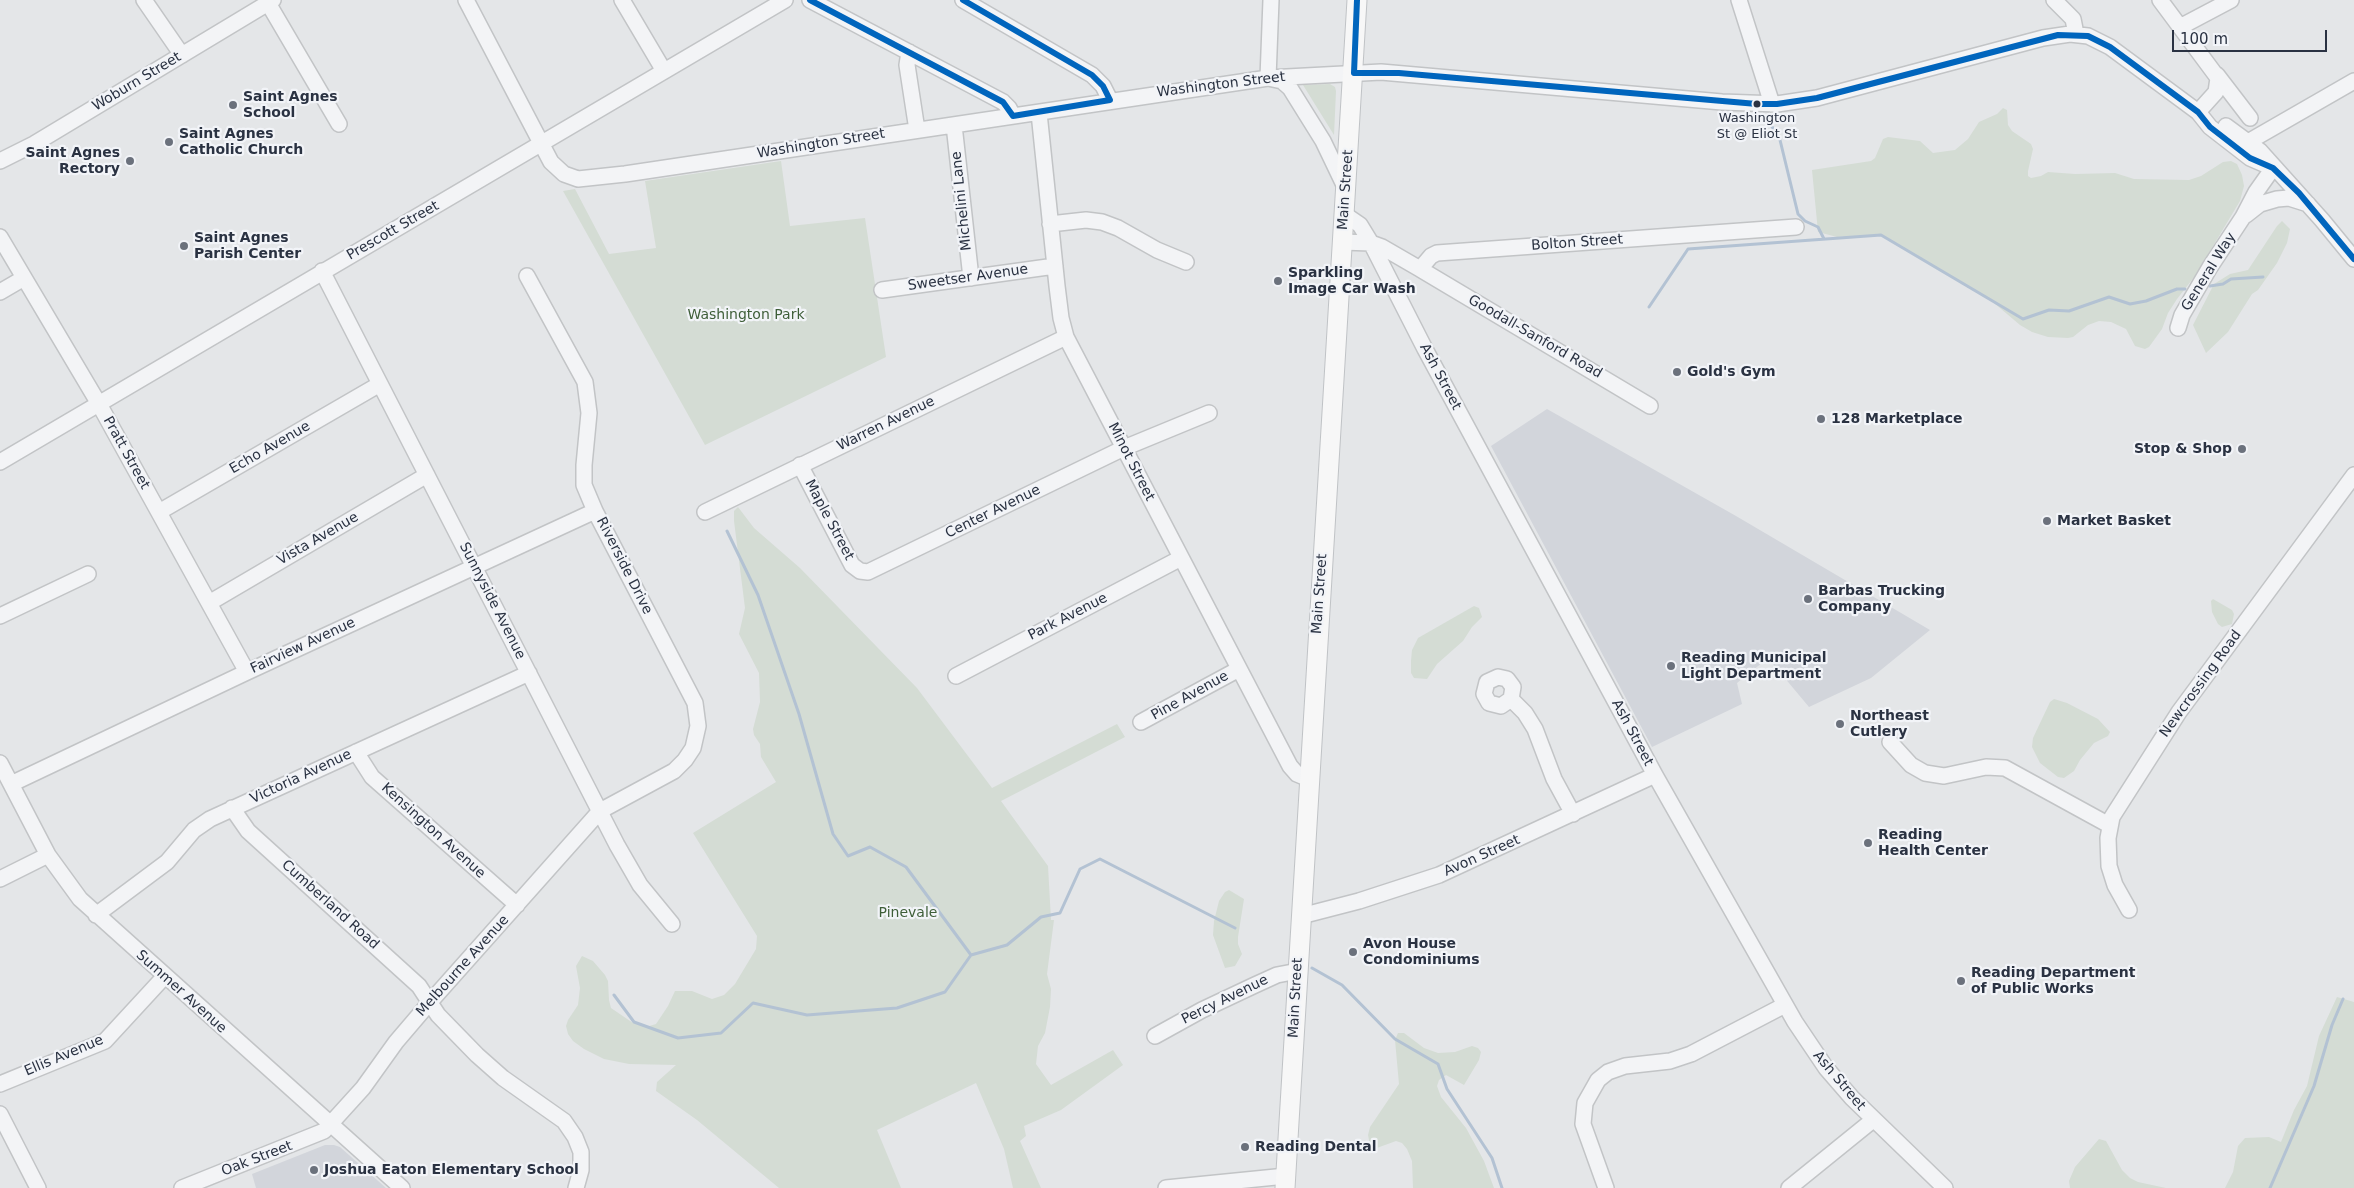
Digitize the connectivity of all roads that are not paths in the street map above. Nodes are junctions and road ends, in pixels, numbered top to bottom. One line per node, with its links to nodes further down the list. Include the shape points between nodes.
1 (144, 0): 17 (street)
2 (466, 0): 33 (street, Washington Street)
3 (622, 0): 18 (street)
4 (785, 0): 18 (street, Prescott Street)
5 (810, 0): 16 (street)
6 (963, 0): 23 (street, via 1092,75)
7 (1271, 0): 21 (street)
8 (1357, 0): 19 (main road, Main Street)
9 (1739, 0): 24 (street)
10 (2054, 0): 15 (street, via 2073,19)
11 (2160, 0): 14 (street)
12 (2231, 0): 14 (street)
13 (270, 1): 17 (street, Woburn Street); 29 (street)
14 (2180, 27): 20 (street)
15 (2076, 34): 24 (street, Washington Street, via 2043,38 1817,98); 25 (street, via 2094,38 2110,47)
16 (909, 52): 27 (street, via 1003,102); 31 (street, via 908,73)
17 (182, 55): 34 (street, Woburn Street)
18 (664, 71): 33 (street, Prescott Street)
19 (1354, 73): 21 (street, Washington Street); 24 (street, Washington Street, via 1398,73); 36 (main road, Main Street)
20 (2217, 76): 25 (street, via 2217,90); 28 (street)
21 (1268, 78): 23 (street, Washington Street); 36 (street, via 1282,81 1290,88 1323,142)
22 (2354, 81): 32 (street)
23 (1110, 100): 26 (street, Washington Street)
24 (1772, 104)
25 (2198, 112): 32 (street, via 2216,119); 35 (street, via 2210,127 2250,158)
26 (1039, 113): 27 (street, Washington Street); 40 (street, Minot Street)
27 (1013, 116): 30 (street, Washington Street)
28 (2250, 118)
29 (339, 124)
30 (954, 125): 31 (street, Washington Street); 52 (street, Michelini Lane)
31 (916, 130): 33 (street, Washington Street, via 584,179 569,177 559,171)
32 (2248, 142): 35 (street)
33 (541, 143): 49 (street, Prescott Street)
34 (0, 161)
35 (2273, 168): 37 (street); 39 (street, General Way)
36 (1346, 189): 38 (main road, Main Street)
37 (2308, 204): 39 (street, General Way, via 2289,198 2277,199 2260,204); 45 (street)
38 (1344, 214): 43 (main road, Main Street); 44 (street, Ash Street, via 1360,225)
39 (2243, 217): 55 (street, General Way, via 2210,267)
40 (1050, 224): 46 (street, via 1086,220 1102,222); 47 (street, Minot Street)
41 (1796, 227): 48 (street, Bolton Street, via 1437,253)
42 (0, 237): 51 (street, Pratt Street)
43 (1342, 242): 44 (street); 85 (main road, Main Street)
44 (1371, 243): 48 (street); 84 (street, Ash Street)
45 (2354, 259)
46 (1186, 262)
47 (1054, 266): 52 (street, Sweetser Avenue); 56 (street, Minot Street)
48 (1420, 269): 59 (street, Goodall-Sanford Road)
49 (322, 271): 57 (street, Sunnyside Avenue); 58 (street, Prescott Street)
50 (527, 276): 66 (street, Riverside Drive, via 585,382 589,413 584,480)
51 (24, 278): 54 (street); 58 (street, Pratt Street)
52 (971, 278): 53 (street, Sweetser Avenue)
53 (882, 290)
54 (0, 292)
55 (2178, 328)
56 (1066, 337): 61 (street, Minot Street); 63 (street, Warren Avenue)
57 (380, 384): 64 (street, Sunnyside Avenue); 67 (street, Echo Avenue)
58 (99, 404): 62 (street, Prescott Street); 67 (street, Pratt Street)
59 (1650, 406)
60 (1209, 413): 61 (street, Center Avenue)
61 (1124, 448): 69 (street, Minot Street); 71 (street, Center Avenue, via 872,570)
62 (0, 462)
63 (800, 465): 68 (street, Warren Avenue); 71 (street, Maple Street, via 852,564)
64 (427, 474): 70 (street, Sunnyside Avenue); 73 (street, Vista Avenue)
65 (2354, 475): 90 (street, Newcrossing Road, via 2180,712)
66 (595, 511): 70 (street, Fairview Avenue); 88 (street, Riverside Drive, via 692,696 698,726 693,748 680,766)
67 (159, 512): 73 (street, Pratt Street)
68 (705, 512)
69 (1181, 558): 75 (street, Minot Street); 78 (street, Park Avenue)
70 (474, 566): 76 (street, Fairview Avenue); 77 (street, Sunnyside Avenue)
71 (860, 571)
72 (88, 574): 74 (street)
73 (209, 603): 76 (street, Pratt Street)
74 (0, 616)
75 (1239, 669): 80 (street, Pine Avenue); 85 (street, Minot Street, via 1290,766 1297,774)
76 (247, 672): 86 (street, Fairview Avenue)
77 (529, 673): 82 (street, Victoria Avenue); 88 (street, Sunnyside Avenue)
78 (956, 676)
79 (1511, 699): 89 (street, via 1521,707 1535,729 1554,779)
80 (1141, 722)
81 (1890, 742): 90 (street, via 1911,765 1924,773 1944,776 1986,767 2005,768)
82 (356, 752): 87 (street, Victoria Avenue); 93 (street, Kensington Avenue, via 372,777)
83 (0, 763): 86 (street, Summer Avenue)
84 (1655, 775): 89 (street, Avon Street); 101 (street, Ash Street)
85 (1309, 779): 96 (main road, Main Street)
86 (11, 784): 91 (street, Summer Avenue)
87 (232, 808): 95 (street, Victoria Avenue, via 202,824 167,862); 100 (street, Cumberland Road, via 246,829 420,986)
88 (600, 811): 93 (street, Melbourne Avenue); 97 (street, Sunnyside Avenue, via 640,885)
89 (1574, 814): 96 (street, Avon Street, via 1439,875)
90 (2109, 825): 94 (street, Newcrossing Road, via 2110,871)
91 (48, 855): 92 (street); 95 (street, Summer Avenue, via 67,884)
92 (0, 879)
93 (517, 905): 100 (street, Melbourne Avenue)
94 (2129, 910)
95 (96, 916): 99 (street, Summer Avenue)
96 (1301, 916): 98 (main road, Main Street)
97 (672, 924)
98 (1298, 971): 102 (street, Percy Avenue, via 1277,975 1255,985); 107 (main road, Main Street)
99 (164, 977): 103 (street, Ellis Avenue, via 105,1041); 106 (street, Summer Avenue)
100 (431, 1001): 106 (street, Melbourne Avenue); 111 (street, Cumberland Road, via 438,1015 490,1066 568,1125 578,1142 581,1156)
101 (1785, 1005): 105 (street, Ash Street, via 1826,1068); 113 (street, via 1691,1054 1670,1061 1625,1066 1598,1080 1585,1103 1583,1124)
102 (1155, 1036)
103 (0, 1084)
104 (0, 1114): 108 (street)
105 (1873, 1120): 114 (street); 115 (street, Ash Street)
106 (331, 1125): 109 (street, Oak Street, via 317,1135); 110 (street, Summer Avenue)
107 (1286, 1182): 112 (street)
108 (38, 1188)
109 (182, 1188)
110 (402, 1188)
111 (576, 1188)
112 (1166, 1188)
113 (1606, 1188)
114 (1788, 1188)
115 (1945, 1188)

